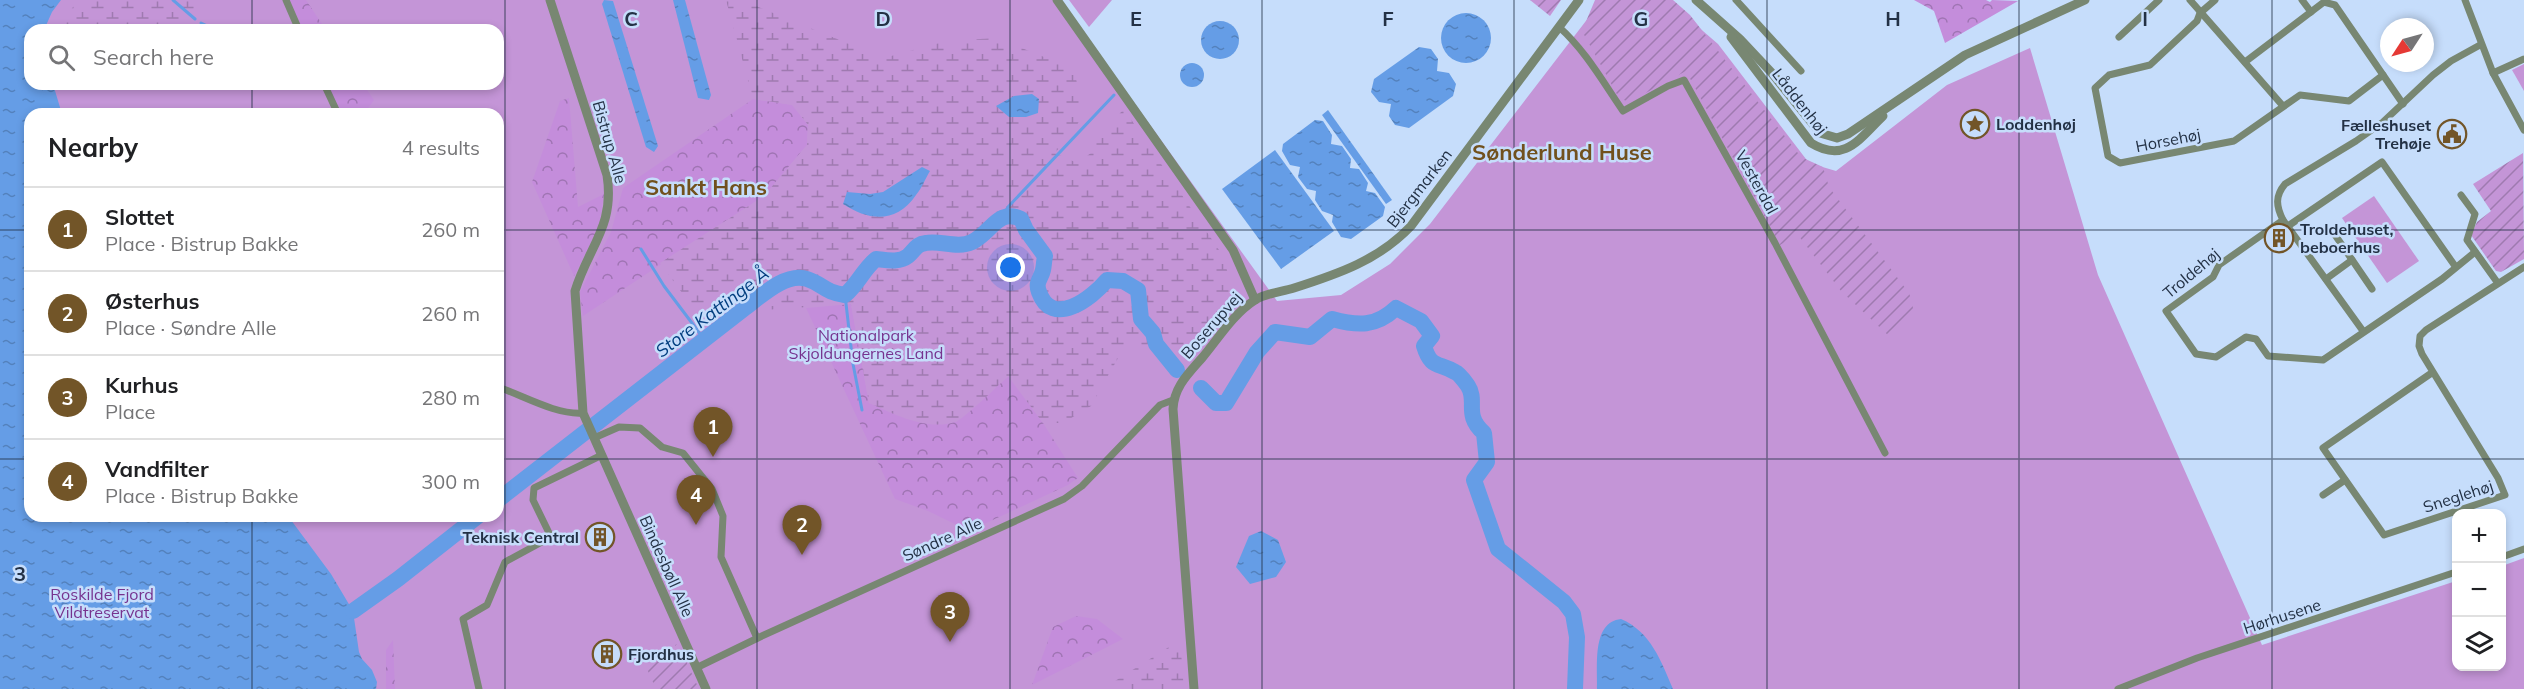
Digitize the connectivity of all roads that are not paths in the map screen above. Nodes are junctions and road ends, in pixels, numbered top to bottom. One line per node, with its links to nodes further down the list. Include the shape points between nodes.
1 (286, 0): 16 (street)
2 (550, 0): 41 (street, Bistrup Alle, via 607,175 610,195 602,233)
3 (1057, 0): 42 (street, Boserupvej, via 1233,250)
4 (1579, 0): 17 (street, Bjergmarken)
5 (1696, 0): 15 (street, Låddenhøj)
6 (1736, 0): 22 (street)
7 (2085, 0): 26 (street, Låddenhøj, via 1965,55)
8 (2159, 0): 18 (street)
9 (2190, 0): 14 (street)
10 (2215, 0): 14 (street, Horsehøj)
11 (2302, 0): 13 (street)
12 (2465, 0): 19 (street)
13 (2311, 12): 21 (street); 24 (street, via 2324,2 2335,5)
14 (2200, 13): 21 (street); 28 (street, Horsehøj, via 2197,21 2150,65 2109,75 2096,88 2108,156 2120,163 2234,141)
15 (1715, 18): 26 (street, Låddenhøj, via 1771,72 1820,132 1830,137 1848,134); 26 (street, Låddenhøj, via 1811,143 1821,149 1842,151 1853,145)
16 (296, 24)
17 (1559, 27): 42 (street, Bjergmarken, via 1398,239 1383,251 1340,272); 49 (street, Vesterdal, via 1623,111 1684,80)
18 (2120, 37)
19 (2480, 45): 23 (street); 27 (street, via 2451,61)
20 (2524, 59): 23 (street)
21 (2244, 62): 28 (street)
22 (1801, 71)
23 (2493, 73): 30 (street)
24 (2384, 75): 27 (street); 28 (street, Horsehøj, via 2349,101 2300,95)
25 (327, 90): 29 (street)
26 (1902, 98)
27 (2403, 104): 32 (street, via 2356,141 2279,190 2278,209)
28 (2283, 106)
29 (335, 108)
30 (2524, 130)
31 (2462, 195): 34 (street, via 2475,214 2466,240)
32 (2286, 223): 36 (street, Troldehøj, via 2382,162); 38 (street); 43 (street, Troldehøj, via 2220,265 2212,277 2166,311 2196,354 2216,357 2246,337 2256,339 2268,356 2323,360)
33 (2331, 229): 35 (street)
34 (2475, 252): 36 (street, Troldehøj); 39 (street)
35 (2352, 260): 38 (street); 40 (street)
36 (2455, 266): 43 (street, Troldehøj, via 2442,279)
37 (2524, 267): 39 (street, Sneglehøj)
38 (2326, 279): 43 (street)
39 (2497, 282): 44 (street, Sneglehøj, via 2420,336 2419,346)
40 (2372, 289)
41 (575, 291): 47 (street, Bindesbøll Alle)
42 (1255, 300): 46 (street, Boserupvej, via 1180,384)
43 (2363, 331)
44 (2433, 372): 51 (street, Sneglehøj, via 2323,448); 51 (street, Sneglehøj, via 2505,495 2384,535)
45 (504, 389): 47 (street, via 559,411)
46 (1173, 400): 56 (street, Søndre Alle, via 1160,405 1082,486 1064,499); 60 (street)
47 (583, 413): 48 (street, Bindesbøll Alle)
48 (594, 438): 50 (street, Bindesbøll Alle); 56 (street, via 619,427 640,428 662,447 683,453 712,489 723,516 721,557)
49 (1885, 453)
50 (602, 455): 57 (street, Bindesbøll Alle); 58 (street, via 534,488 533,500 551,537 505,562 487,605 463,619)
51 (2345, 480): 52 (street)
52 (2323, 495)
53 (2524, 549): 54 (street)
54 (2506, 556)
55 (2452, 574): 61 (street, Hørhusene, via 2197,658)
56 (758, 638): 57 (street, Søndre Alle)
57 (696, 668): 59 (street, Bindesbøll Alle)
58 (479, 689)
59 (706, 689)
60 (1194, 689)
61 (2118, 689)

